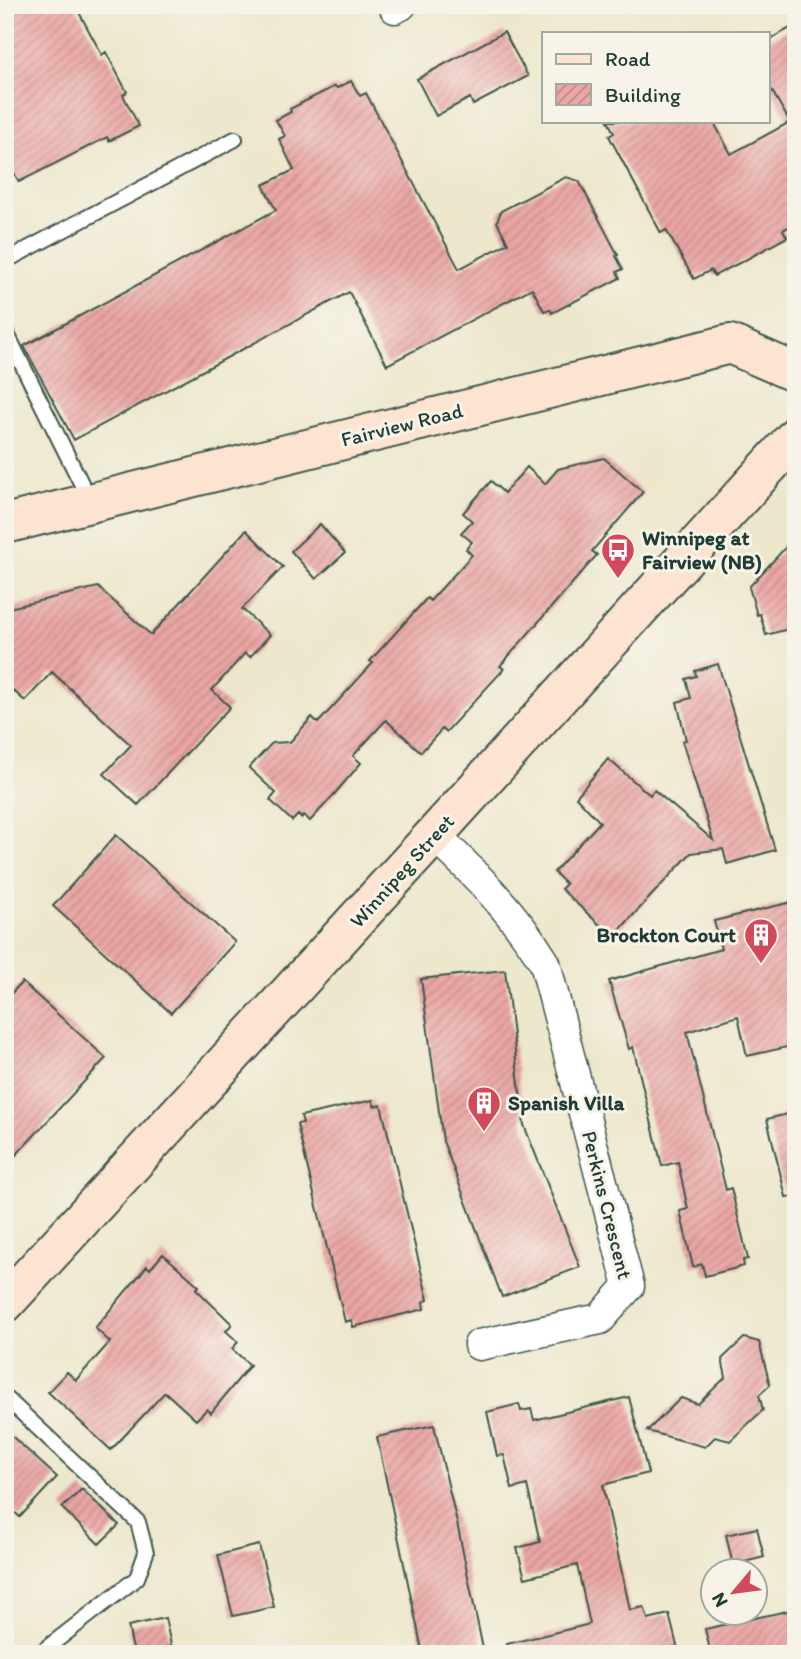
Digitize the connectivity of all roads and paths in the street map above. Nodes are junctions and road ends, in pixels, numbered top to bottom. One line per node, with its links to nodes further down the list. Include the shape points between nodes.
1 (235, 139): 2 (lane)
2 (5, 261)
3 (5, 330): 6 (lane)
4 (796, 373): 6 (main road, Fairview Road, via 730,344)
5 (796, 436): 8 (main road, Winnipeg Street)
6 (90, 502): 7 (main road, Fairview Road)
7 (5, 524)
8 (434, 835): 9 (main road, Winnipeg Street); 10 (street, Perkins Crescent, via 518,924 545,963 629,1286 600,1319)
9 (5, 1303)
10 (479, 1345)
11 (5, 1397): 12 (lane, via 138,1522 146,1553 137,1578)
12 (39, 1654)

